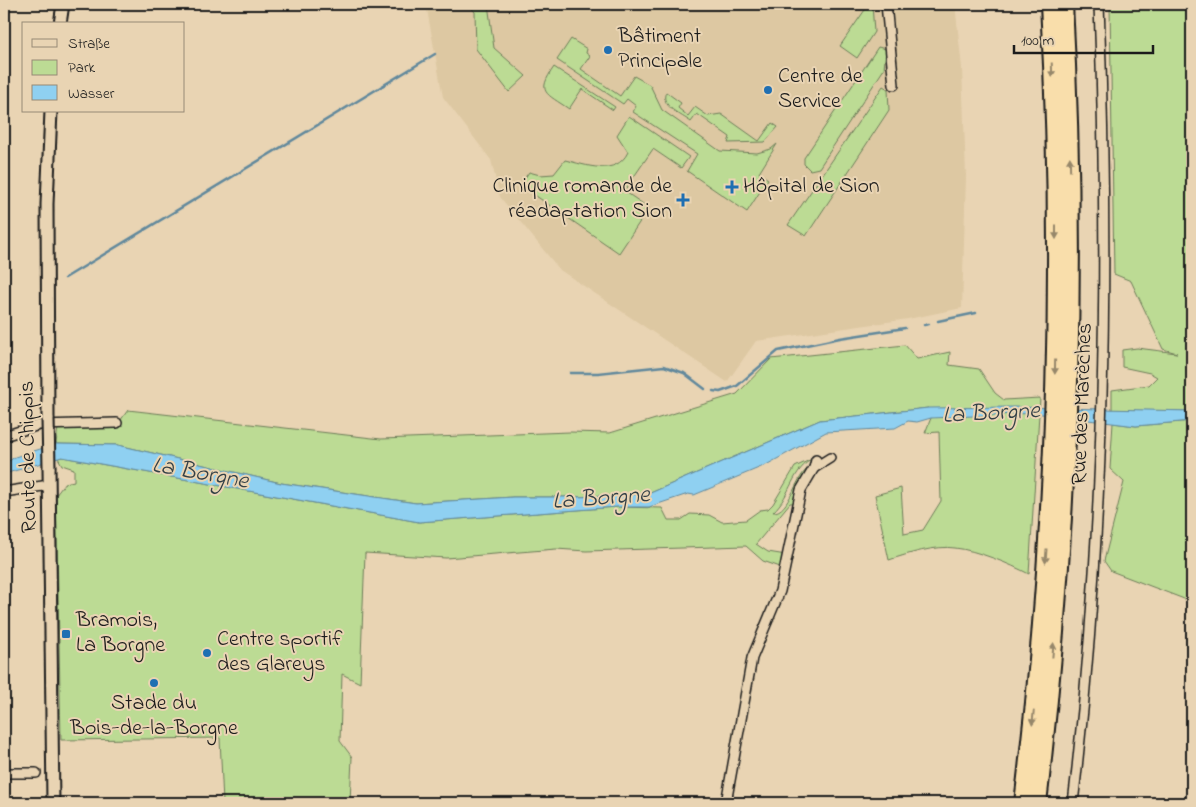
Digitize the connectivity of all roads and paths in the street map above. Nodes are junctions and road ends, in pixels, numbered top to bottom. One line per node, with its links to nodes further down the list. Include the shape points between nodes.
1 (63, 4): 6 (street)
2 (886, 4): 7 (street)
3 (1049, 4): 9 (highway, one-way to 9)
4 (1064, 4): 9 (highway, one-way to 4, via 1070,153)
5 (1099, 4): 22 (street, Rue des Marèches, via 1105,283 1099,509 1086,685)
6 (60, 22)
7 (894, 85)
8 (51, 112): 13 (street, Route de Chippis, bridge, via 47,204)
9 (1063, 318): 15 (highway)
10 (117, 423): 11 (street, via 39,425)
11 (4, 436)
12 (830, 458): 19 (street, via 815,464 805,480 780,591 752,658)
13 (49, 485): 14 (street); 18 (street, Route de Chippis)
14 (4, 492)
15 (1056, 508): 20 (highway, one-way to 20); 21 (highway, one-way to 15, via 1049,701)
16 (4, 773): 17 (street)
17 (36, 773)
18 (53, 803)
19 (726, 803)
20 (1023, 803)
21 (1038, 803)
22 (1072, 803)

